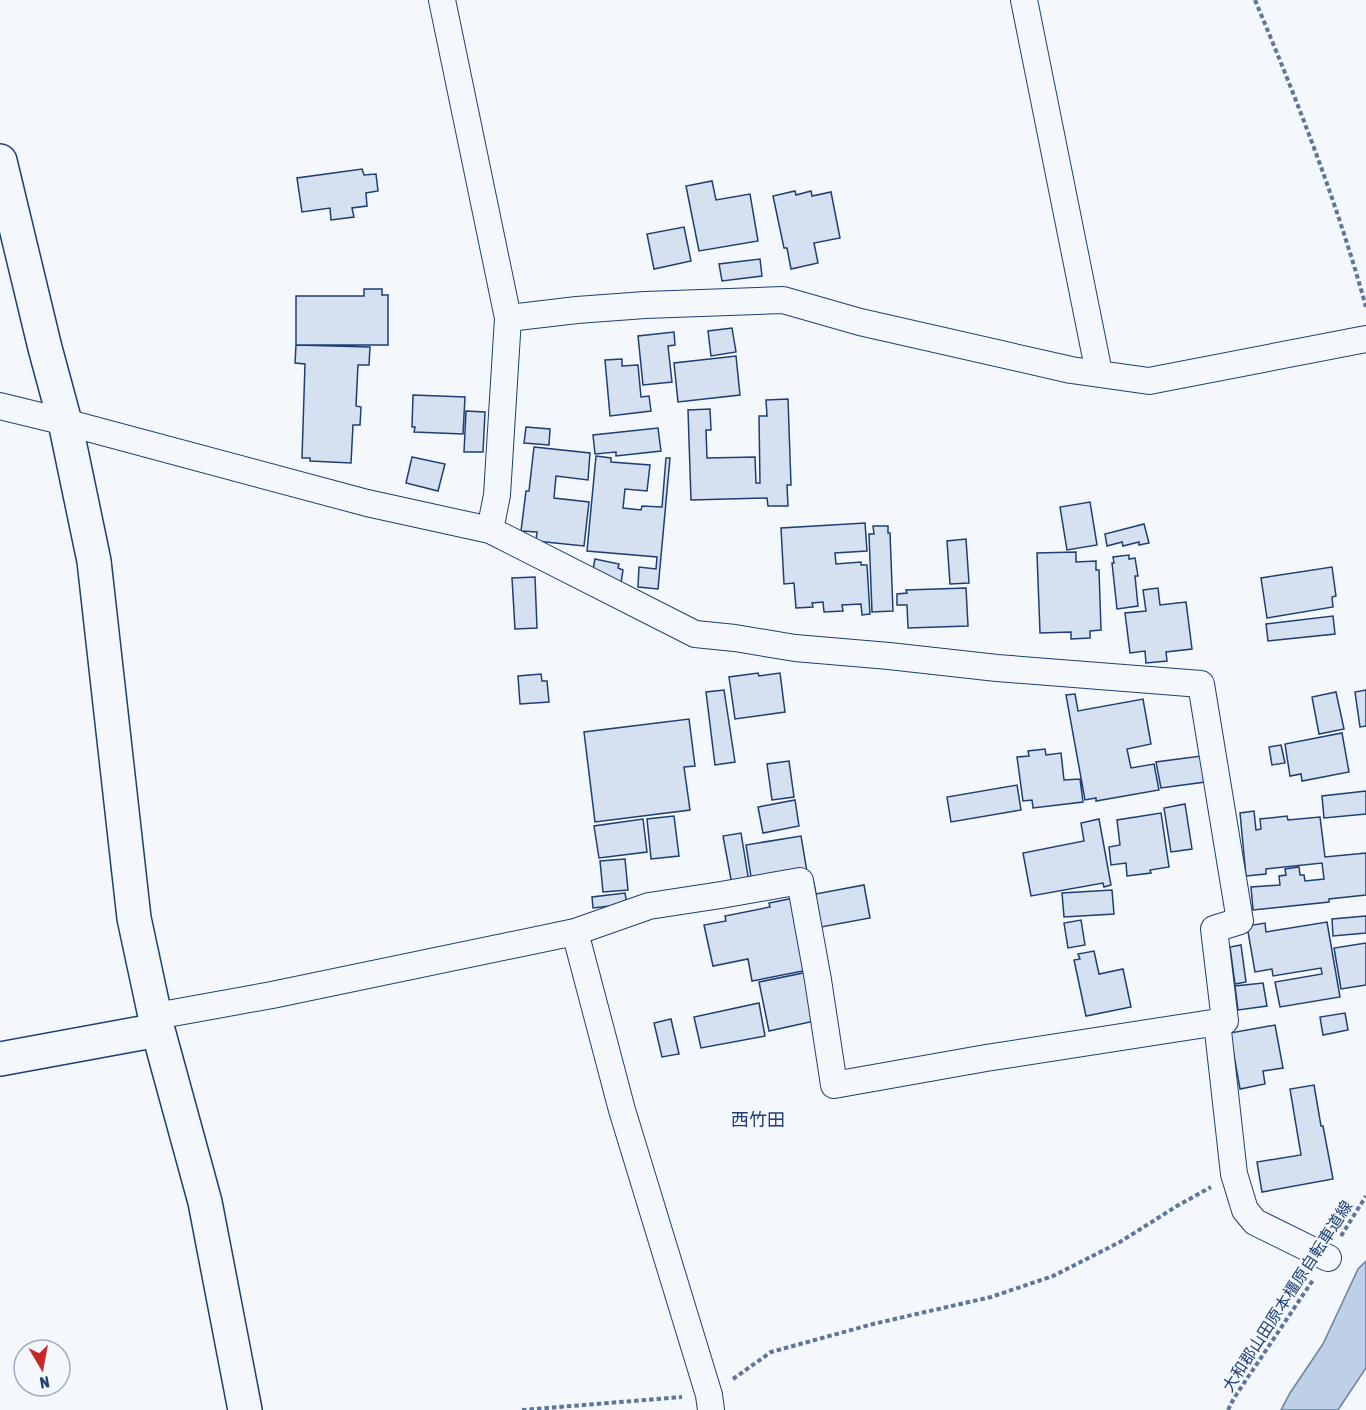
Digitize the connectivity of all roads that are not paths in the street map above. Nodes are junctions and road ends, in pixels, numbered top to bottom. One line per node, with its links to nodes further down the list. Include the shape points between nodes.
1 (442, 0): 4 (street)
2 (1024, 0): 6 (street)
3 (0, 161): 8 (street)
4 (507, 318): 6 (street, via 645,305 783,300 860,322); 9 (street, via 497,495)
5 (1366, 339): 6 (street, via 1149,381)
6 (1099, 373)
7 (0, 406): 8 (street)
8 (65, 422): 9 (street); 12 (street, via 94,561 134,918)
9 (490, 530): 11 (street, via 695,634 997,668 1201,684 1240,921 1214,929 1225,1022)
10 (575, 932): 11 (street, via 649,906 800,881 834,1085); 12 (street); 15 (street, via 622,1110)
11 (1217, 1022): 14 (street, via 1234,1174 1245,1210 1255,1222)
12 (157, 1023): 13 (street); 16 (street, via 205,1202)
13 (0, 1059)
14 (1328, 1258)
15 (710, 1403)
16 (245, 1410)

